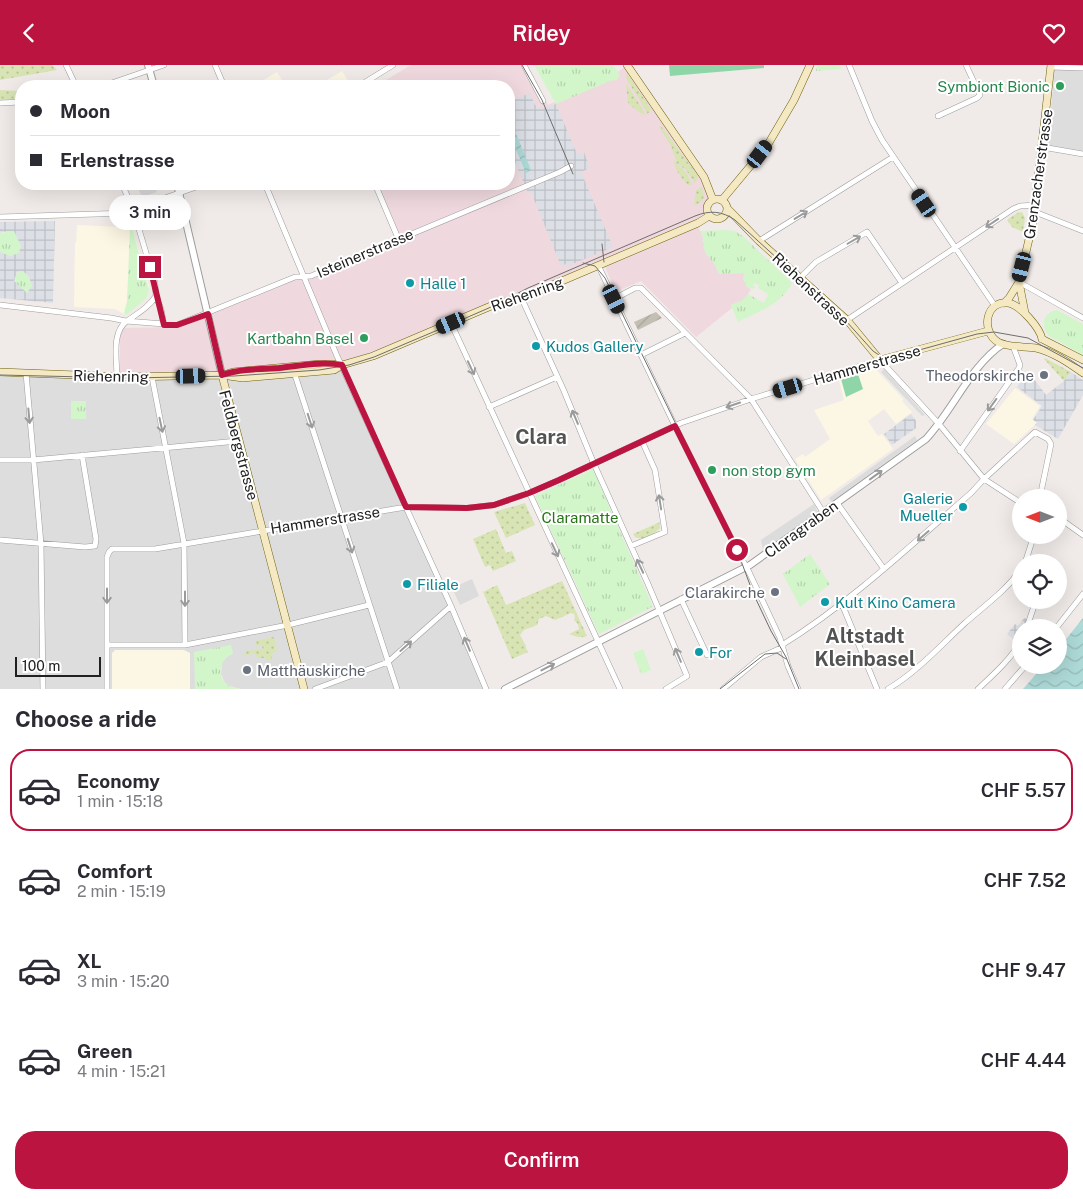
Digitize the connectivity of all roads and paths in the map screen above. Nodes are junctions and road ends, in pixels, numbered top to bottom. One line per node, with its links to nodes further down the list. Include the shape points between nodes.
1 (66, 65): 13 (street)
2 (164, 65): 11 (street)
3 (214, 65): 16 (street)
4 (393, 65): 17 (street)
5 (524, 65): 18 (street)
6 (627, 65): 31 (main road, via 704,177)
7 (810, 65): 32 (main road, via 772,138)
8 (849, 65): 24 (street, via 872,121)
9 (966, 65): 21 (street, via 980,95)
10 (1051, 66): 12 (street); 22 (main road, Grenzacherstrasse)
11 (149, 67): 14 (street); 15 (street)
12 (1083, 68)
13 (73, 80)
14 (118, 80)
15 (152, 80)
16 (221, 80)
17 (369, 80)
18 (543, 101)
19 (15, 102): 20 (street)
20 (0, 103)
21 (938, 116)
22 (1042, 147): 23 (street); 35 (main road, Grenzacherstrasse)
23 (1083, 154)
24 (893, 157): 42 (street, one-way to 24); 43 (street)
25 (571, 166): 41 (street, Isteinerstrasse)
26 (125, 190): 33 (street)
27 (185, 190): 30 (street)
28 (267, 190): 45 (street)
29 (378, 190): 41 (street)
30 (179, 192): 33 (street); 55 (street)
31 (713, 200): 32 (main road); 36 (main road, via 707,206)
32 (722, 200): 34 (main road)
33 (133, 209): 37 (street, via 129,213); 49 (street, via 155,283)
34 (728, 209): 38 (main road); 39 (main road, Riehenstrasse)
35 (1035, 209): 40 (street); 43 (street, one-way to 43, via 1020,206 1013,209); 47 (main road, Grenzacherstrasse)
36 (709, 216): 38 (main road); 44 (main road, Riehenring)
37 (0, 217)
38 (719, 220): 39 (main road)
39 (739, 220): 42 (main road, Riehenstrasse)
40 (1083, 231)
41 (398, 238): 45 (street, Isteinerstrasse)
42 (759, 241): 46 (main road, Riehenstrasse)
43 (954, 248): 48 (street); 54 (street)
44 (598, 265): 50 (main road, Riehenring); 51 (street)
45 (303, 277): 55 (street, Isteinerstrasse, via 295,277); 71 (street)
46 (800, 278): 48 (street, one-way to 48, via 816,262 867,233); 59 (main road, Riehenstrasse)
47 (1019, 282): 52 (main road, Grenzacherstrasse); 56 (main road, Grenzacherstrasse); 57 (street)
48 (902, 283): 59 (street)
49 (156, 297): 58 (street, via 144,310); 61 (street)
50 (522, 297): 60 (main road, Riehenring); 79 (street)
51 (614, 299): 63 (street, via 641,288); 68 (street)
52 (1004, 303): 54 (main road); 56 (main road, via 1016,306)
53 (0, 305): 58 (street, Isteinerstrasse)
54 (995, 306): 62 (main road, via 988,317)
55 (208, 314): 61 (street, Isteinerstrasse, via 177,325); 75 (street)
56 (1026, 314): 64 (main road)
57 (1083, 318)
58 (126, 321): 61 (street, Isteinerstrasse); 77 (street, via 117,337)
59 (847, 321): 69 (main road, Riehenstrasse)
60 (451, 323): 71 (main road, Riehenring, via 374,356); 81 (street, one-way to 81)
61 (164, 325)
62 (988, 331): 65 (main road); 69 (main road, Hammerstrasse)
63 (684, 333): 68 (street); 80 (street)
64 (1042, 339): 67 (main road); 70 (main road)
65 (1003, 344): 66 (main road); 82 (street, Claragraben, via 984,360)
66 (1013, 345): 67 (main road); 87 (street, one-way to 87, via 1019,368)
67 (1033, 348): 74 (main road, via 1048,352)
68 (641, 355): 83 (street)
69 (880, 360): 80 (street, Hammerstrasse); 82 (street)
70 (1083, 361)
71 (342, 365): 75 (main road, Riehenring); 76 (main road, Riehenring, via 334,370); 97 (street)
72 (0, 373): 73 (main road, Riehenring)
73 (26, 373): 77 (main road, Riehenring); 90 (street, one-way to 90)
74 (1083, 373)
75 (222, 375): 76 (main road, Riehenring, via 243,379); 78 (main road, Riehenring); 84 (main road, Feldbergstrasse)
76 (295, 375): 99 (street, one-way to 99)
77 (117, 377): 78 (main road, Riehenring)
78 (152, 377): 86 (street, one-way to 86)
79 (557, 377): 81 (street); 91 (street, one-way to 79)
80 (751, 399): 83 (street, Hammerstrasse, one-way to 83); 98 (street)
81 (490, 407): 94 (street)
82 (939, 423): 87 (street); 96 (street, Claragraben, one-way to 82, via 926,439)
83 (675, 426): 85 (street, Hammerstrasse); 107 (street)
84 (238, 441): 86 (street); 101 (main road, Feldbergstrasse)
85 (642, 441): 91 (street, Hammerstrasse); 106 (street, one-way to 85, via 664,531 655,470)
86 (166, 449): 88 (street); 104 (street)
87 (960, 451): 92 (street)
88 (82, 455): 90 (street); 105 (street, via 95,546)
89 (0, 460): 90 (street)
90 (33, 460): 105 (street)
91 (594, 464): 94 (street, Hammerstrasse); 106 (street)
92 (984, 479): 93 (street, via 1035,431 1051,444); 95 (street); 108 (street, one-way to 108)
93 (1042, 489)
94 (529, 493): 97 (street, Hammerstrasse, via 494,505); 118 (street, one-way to 118)
95 (1012, 497)
96 (837, 503): 98 (street, Claragraben); 108 (street)
97 (406, 507): 99 (street, Hammerstrasse); 114 (street)
98 (823, 512): 107 (street, Claragraben)
99 (341, 518): 101 (street, Hammerstrasse); 113 (street, one-way to 113)
100 (1068, 524): 102 (street)
101 (262, 531): 104 (street, Hammerstrasse); 117 (main road, Feldbergstrasse)
102 (1083, 535)
103 (0, 540): 105 (street)
104 (184, 543): 119 (street, Hammerstrasse, one-way to 119, via 155,549 112,549 109,552); 120 (street, one-way to 120)
105 (41, 544): 127 (street)
106 (631, 546): 115 (street, one-way to 106)
107 (747, 567): 111 (street, Claragraben); 121 (street)
108 (884, 569): 112 (street)
109 (1012, 579): 140 (street, via 935,651)
110 (1083, 594): 116 (street)
111 (681, 599): 115 (street, Claragraben); 123 (street)
112 (842, 604): 121 (street); 139 (street)
113 (369, 605): 117 (street); 124 (street)
114 (451, 606): 124 (street, one-way to 114); 132 (street, one-way to 114)
115 (660, 610): 118 (street, Claragraben); 135 (street, one-way to 115, via 687,676)
116 (1063, 619)
117 (288, 625): 120 (street); 129 (main road, Feldbergstrasse)
118 (598, 641): 133 (street, Claragraben, one-way to 118); 134 (street)
119 (108, 645): 120 (street); 128 (street)
120 (185, 645)
121 (782, 645): 126 (street, via 761,657); 138 (street)
122 (1012, 654): 141 (street)
123 (707, 655)
124 (388, 662): 130 (street); 131 (street)
125 (1018, 674): 142 (street)
126 (730, 683): 136 (street); 137 (street)
127 (43, 689)
128 (108, 689)
129 (304, 689)
130 (315, 689)
131 (397, 689)
132 (486, 689)
133 (505, 689)
134 (620, 689)
135 (666, 689)
136 (723, 689)
137 (734, 689)
138 (798, 689)
139 (877, 689)
140 (888, 689)
141 (978, 689)
142 (1005, 689)

